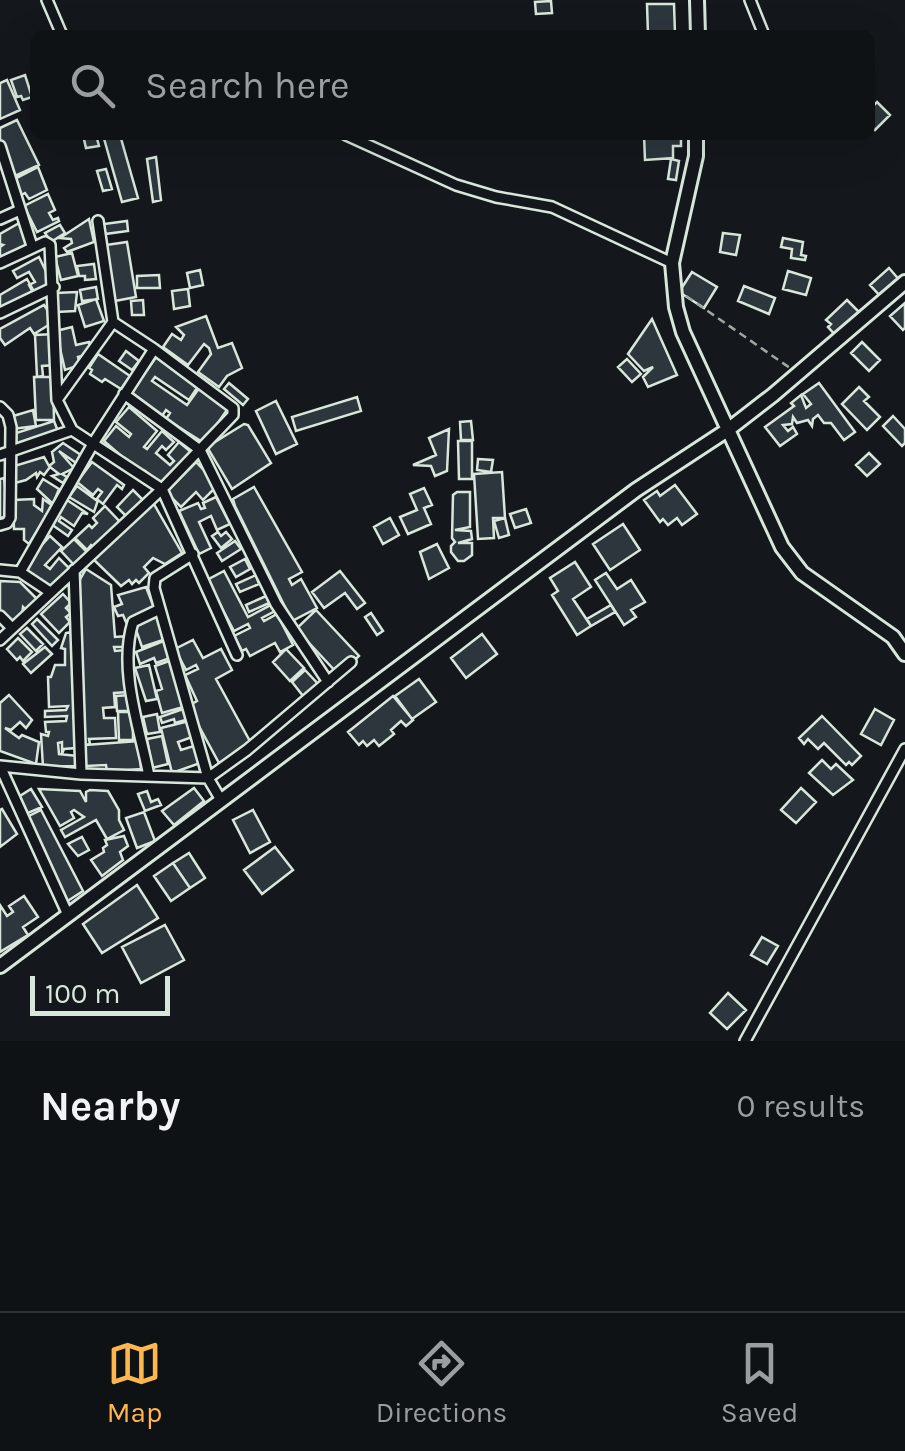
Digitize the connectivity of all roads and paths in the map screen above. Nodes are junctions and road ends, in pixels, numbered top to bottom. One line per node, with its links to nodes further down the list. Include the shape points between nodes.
1 (47, 0): 4 (street)
2 (698, 0): 5 (street)
3 (750, 0): 6 (street)
4 (60, 30)
5 (698, 30)
6 (762, 30)
7 (357, 140): 15 (street, via 456,185 552,207)
8 (696, 140): 15 (street)
9 (0, 146): 10 (street)
10 (20, 210): 11 (street); 13 (street)
11 (0, 219)
12 (98, 220): 20 (street)
13 (32, 246): 14 (street); 17 (street, via 50,245)
14 (0, 262)
15 (672, 262): 18 (street)
16 (905, 282): 22 (street)
17 (54, 287): 19 (street); 24 (street)
18 (672, 287): 22 (path); 26 (street, via 684,332)
19 (0, 313)
20 (113, 322): 21 (street); 24 (street)
21 (154, 348): 23 (street); 29 (street, via 233,408)
22 (798, 375): 26 (street)
23 (124, 394): 28 (street); 29 (street)
24 (57, 400): 27 (street)
25 (0, 407): 30 (street, via 8,415)
26 (730, 429): 42 (street, via 782,547 802,573 893,636); 49 (street, via 636,490)
27 (72, 430): 28 (street); 30 (street)
28 (94, 442): 31 (street); 36 (street)
29 (200, 450): 31 (street); 45 (street, via 276,604)
30 (5, 454): 32 (street, via 10,518)
31 (162, 489): 33 (street); 35 (street)
32 (0, 525)
33 (193, 554): 38 (street, via 154,580); 43 (street)
34 (0, 570): 36 (street)
35 (74, 570): 37 (street); 50 (street)
36 (20, 572): 37 (street)
37 (50, 592): 40 (street)
38 (160, 609): 51 (street, via 133,622 130,636 131,684); 52 (street)
39 (0, 616): 40 (street)
40 (12, 628): 41 (street)
41 (0, 640)
42 (905, 654)
43 (237, 655)
44 (351, 662): 45 (street)
45 (328, 682): 47 (street)
46 (905, 749): 56 (street)
47 (247, 750): 49 (street); 52 (street)
48 (0, 766): 50 (street); 54 (street)
49 (264, 771): 53 (street)
50 (80, 774): 51 (street)
51 (149, 776): 52 (street)
52 (208, 778): 53 (street)
53 (222, 800): 54 (street)
54 (68, 915): 55 (street)
55 (1, 964)
56 (745, 1041)

